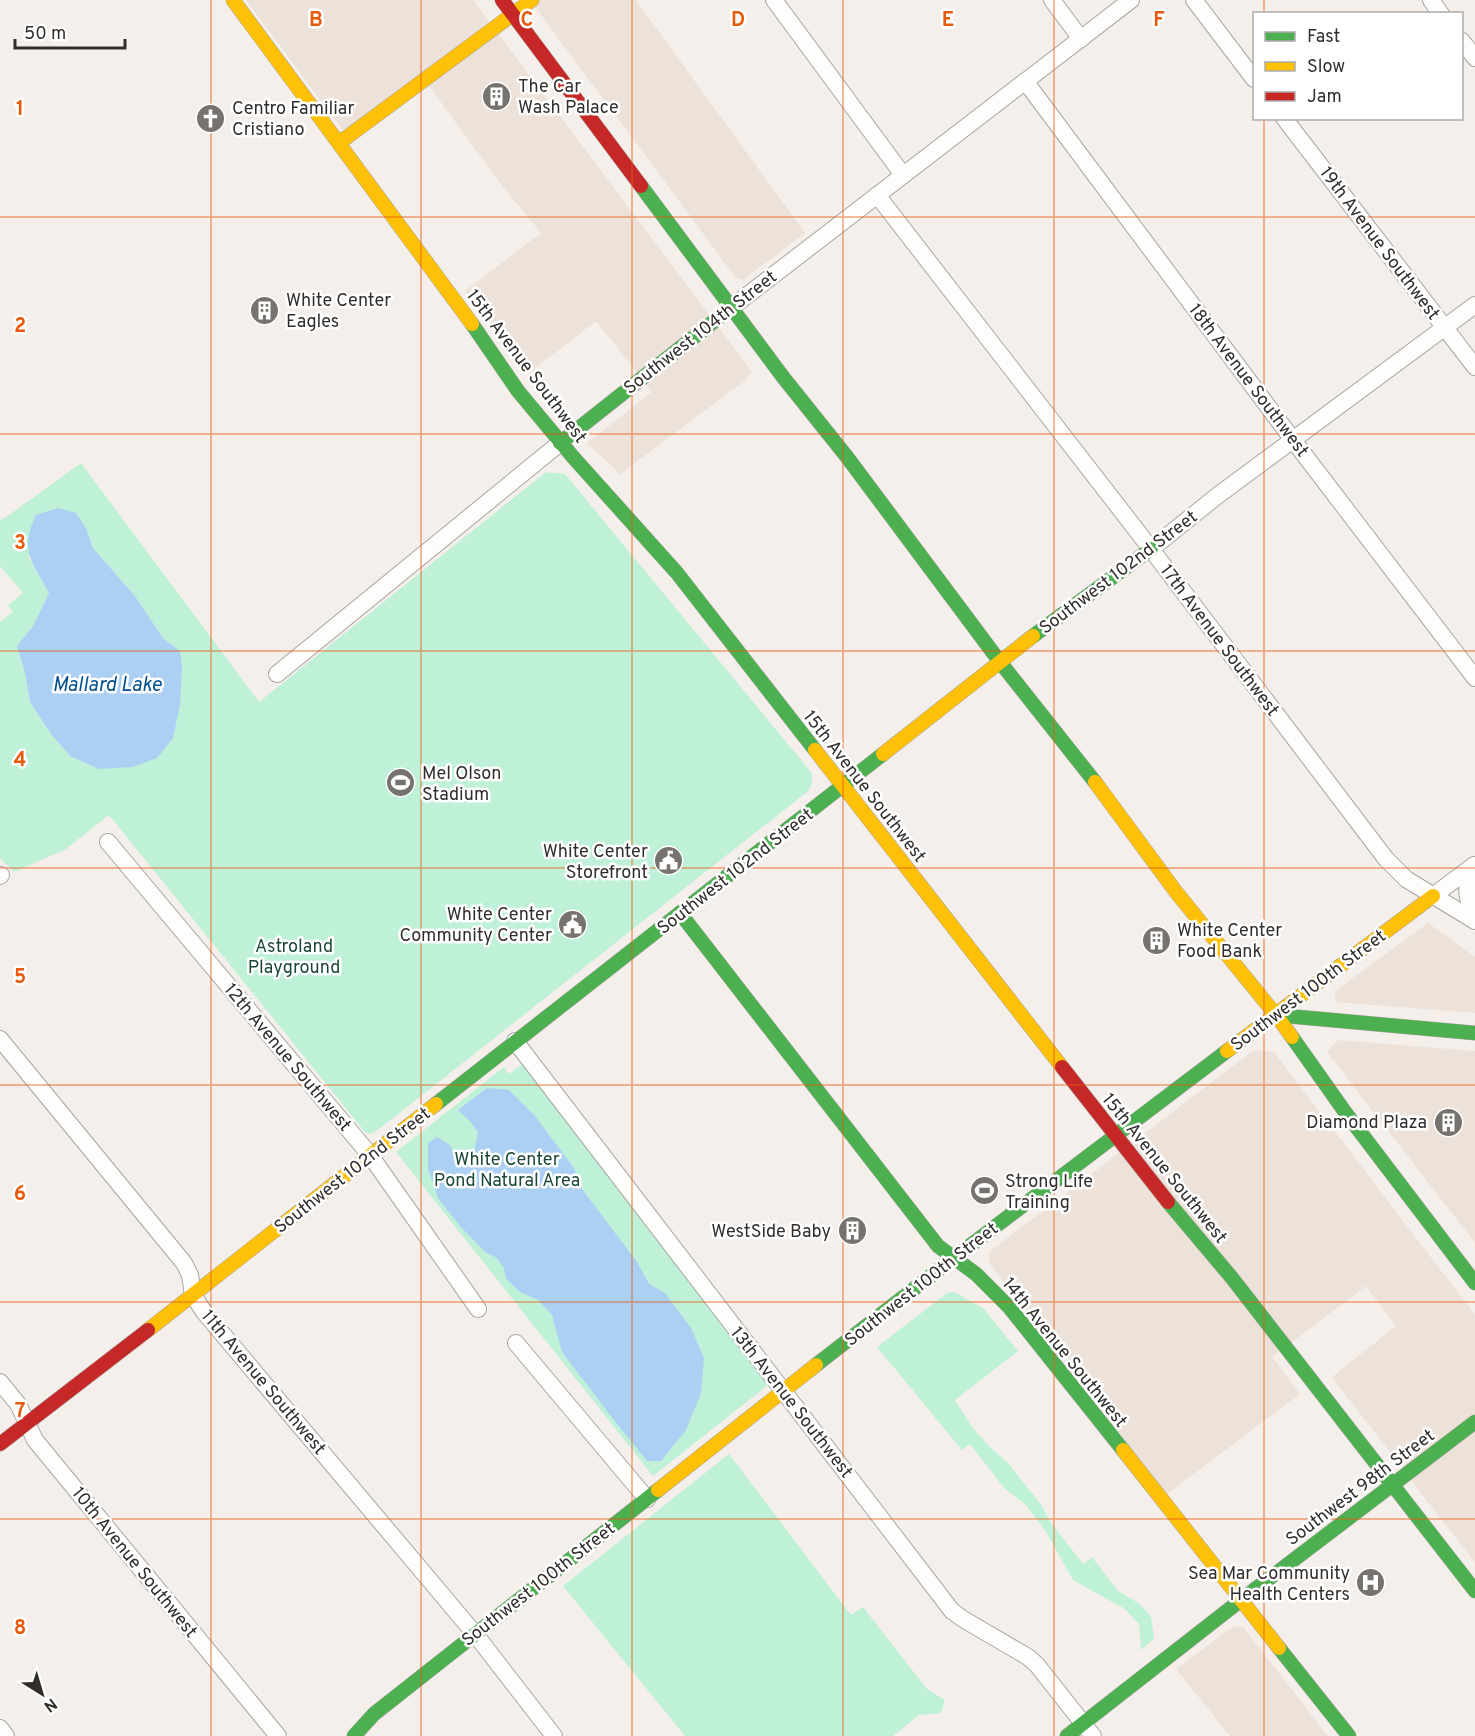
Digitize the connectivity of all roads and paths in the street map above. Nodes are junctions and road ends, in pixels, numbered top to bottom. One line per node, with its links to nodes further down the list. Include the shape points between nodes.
1 (233, 0): 15 (street, 15th Avenue Southwest)
2 (502, 0): 8 (street)
3 (532, 0): 8 (street)
4 (774, 0): 16 (street)
5 (1052, 0): 9 (street)
6 (1131, 0): 9 (street, Southwest 104th Street)
7 (1194, 0): 12 (street)
8 (513, 14): 15 (street); 19 (street)
9 (1081, 39): 13 (street, Southwest 104th Street)
10 (1463, 43): 11 (street)
11 (1475, 58)
12 (1253, 78)
13 (1026, 81): 16 (street, Southwest 104th Street); 22 (street, 18th Avenue Southwest)
14 (1286, 120): 20 (street, 19th Avenue Southwest)
15 (339, 143): 23 (street, 15th Avenue Southwest)
16 (903, 175): 17 (street, Southwest 104th Street)
17 (877, 195): 19 (street, Southwest 104th Street); 24 (street, 17th Avenue Southwest)
18 (1475, 305): 20 (street, Southwest 102nd Street)
19 (732, 307): 23 (street, Southwest 104th Street); 25 (street)
20 (1444, 328): 21 (street, 19th Avenue Southwest); 22 (street, Southwest 102nd Street)
21 (1475, 367)
22 (1293, 440): 24 (street, Southwest 102nd Street); 27 (street, 18th Avenue Southwest)
23 (560, 443): 26 (street, Southwest 104th Street); 28 (street, 15th Avenue Southwest, via 677,573)
24 (1150, 549): 25 (street, Southwest 102nd Street); 31 (street, 17th Avenue Southwest, via 1386,859)
25 (1000, 662): 28 (street, Southwest 102nd Street); 34 (street, via 1176,892)
26 (277, 674)
27 (1475, 678)
28 (843, 786): 32 (street, Southwest 102nd Street); 38 (street, 15th Avenue Southwest)
29 (108, 842): 39 (street, 12th Avenue Southwest)
30 (1474, 864): 31 (street, Southwest 100th Street); 33 (street, 17th Avenue Southwest, via 1467,894)
31 (1433, 897): 33 (street, 17th Avenue Southwest); 34 (street, Southwest 100th Street)
32 (680, 913): 37 (street, Southwest 102nd Street); 40 (street, 14th Avenue Southwest, via 938,1246)
33 (1474, 920)
34 (1276, 1015): 35 (street); 38 (street, Southwest 100th Street); 41 (street)
35 (1475, 1033)
36 (0, 1039): 42 (street, 11th Avenue Southwest, via 184,1263)
37 (515, 1041): 39 (street, Southwest 102nd Street); 46 (street, 13th Avenue Southwest)
38 (1115, 1136): 40 (street, Southwest 100th Street); 50 (street, 15th Avenue Southwest, via 1232,1278)
39 (370, 1155): 42 (street, Southwest 102nd Street); 43 (street, 12th Avenue Southwest)
40 (955, 1257): 46 (street, Southwest 100th Street); 53 (street, 14th Avenue Southwest, via 998,1294)
41 (1475, 1283)
42 (193, 1295): 48 (street, Southwest 102nd Street); 54 (street, 11th Avenue Southwest)
43 (478, 1309)
44 (516, 1343): 51 (street)
45 (0, 1382): 48 (street, 10th Avenue Southwest, via 18,1404)
46 (784, 1390): 51 (street, Southwest 100th Street); 56 (street, 13th Avenue Southwest, via 952,1611 1028,1657)
47 (1475, 1422): 50 (street, Southwest 98th Street)
48 (27, 1424): 49 (street, Southwest 102nd Street); 59 (street, 10th Avenue Southwest, via 35,1440)
49 (0, 1444)
50 (1393, 1485): 52 (street, 15th Avenue Southwest); 53 (street, Southwest 98th Street)
51 (647, 1499): 54 (street, Southwest 100th Street)
52 (1475, 1591)
53 (1241, 1600): 56 (street, Southwest 98th Street); 62 (street, 14th Avenue Southwest)
54 (475, 1634): 57 (street, Southwest 100th Street); 60 (street, 11th Avenue Southwest)
55 (0, 1728): 58 (street)
56 (1088, 1730): 61 (street, Southwest 98th Street)
57 (348, 1734)
58 (6, 1736)
59 (278, 1736)
60 (554, 1736)
61 (1067, 1736)
62 (1349, 1736)

